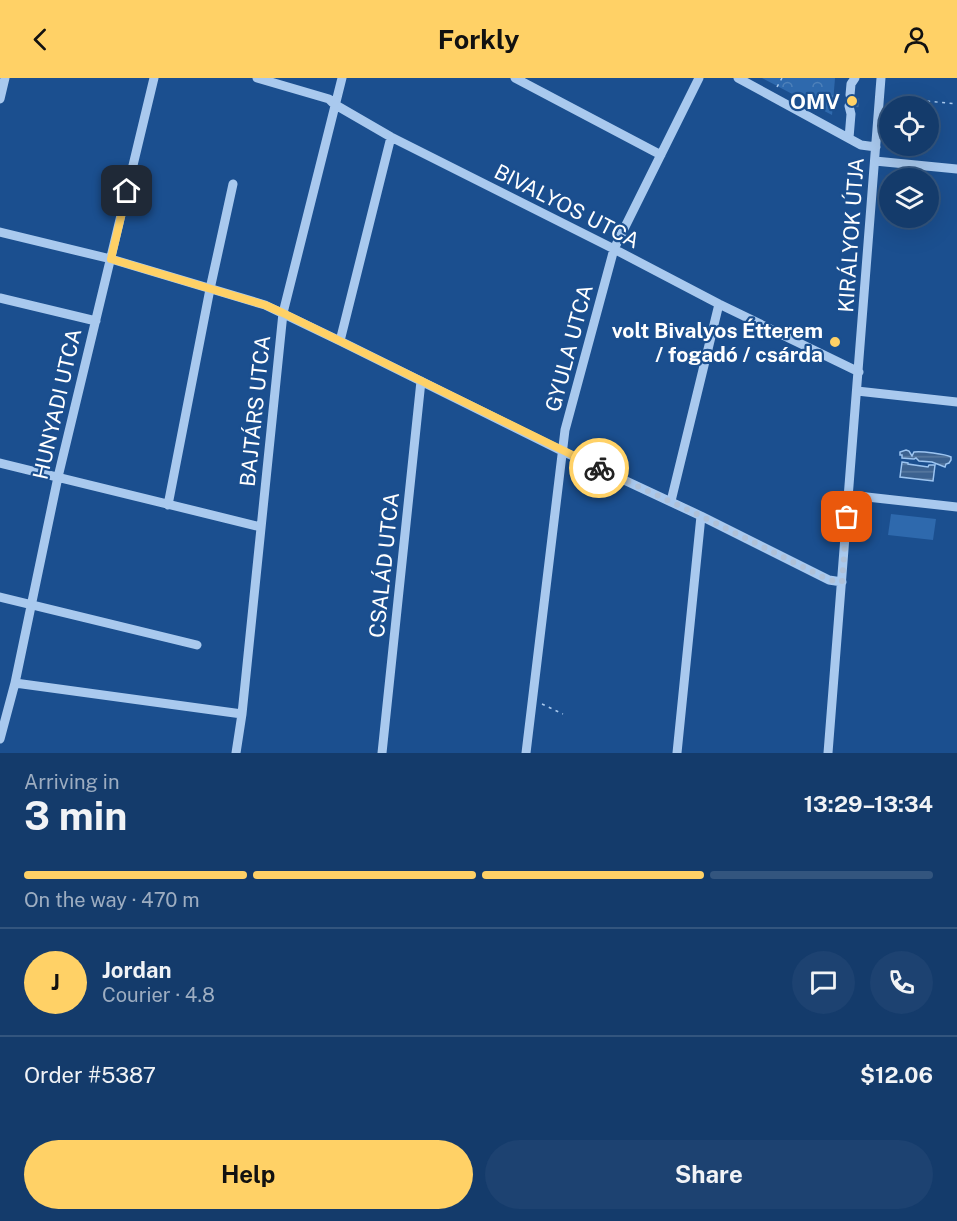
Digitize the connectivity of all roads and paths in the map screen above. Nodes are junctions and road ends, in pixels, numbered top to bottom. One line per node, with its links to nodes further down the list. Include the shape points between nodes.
1 (5, 78): 16 (street)
2 (154, 78): 30 (street, HUNYADI UTCA)
3 (257, 78): 12 (street, BIVALYOS UTCA)
4 (342, 78): 18 (street, BAJTÁRS UTCA)
5 (515, 78): 24 (street)
6 (699, 78): 24 (street, GYULA UTCA)
7 (738, 78): 15 (street)
8 (782, 78): 15 (path)
9 (873, 78): 13 (street)
10 (881, 78): 13 (street, KIRÁLYOK ÚTJA)
11 (854, 79): 14 (street)
12 (274, 80): 18 (street, BIVALYOS UTCA)
13 (880, 91): 23 (street, KIRÁLYOK ÚTJA)
14 (853, 95)
15 (772, 96): 22 (street)
16 (0, 99)
17 (939, 102): 19 (path)
18 (334, 104): 21 (street, BIVALYOS UTCA); 34 (street, BAJTÁRS UTCA)
19 (957, 104)
20 (851, 109): 22 (street)
21 (391, 137): 29 (street, BIVALYOS UTCA); 36 (street)
22 (849, 138): 23 (street)
23 (876, 147): 25 (street, KIRÁLYOK ÚTJA)
24 (661, 155): 29 (street, GYULA UTCA)
25 (875, 160): 26 (street); 37 (street, KIRÁLYOK ÚTJA)
26 (957, 169)
27 (233, 184): 31 (street)
28 (0, 232): 30 (street)
29 (614, 249): 33 (street, BIVALYOS UTCA); 41 (street, GYULA UTCA)
30 (111, 259): 31 (street); 35 (street, HUNYADI UTCA)
31 (210, 289): 34 (street); 46 (street)
32 (0, 298): 35 (street)
33 (719, 304): 37 (street, BIVALYOS UTCA); 45 (street)
34 (283, 313): 36 (street); 49 (street, BAJTÁRS UTCA)
35 (96, 321): 43 (street, HUNYADI UTCA)
36 (340, 341): 38 (street)
37 (859, 372): 39 (street, KIRÁLYOK ÚTJA)
38 (422, 381): 41 (street); 61 (street, CSALÁD UTCA)
39 (857, 391): 40 (street); 44 (street, KIRÁLYOK ÚTJA)
40 (957, 402)
41 (562, 451): 45 (street); 55 (street, GYULA UTCA)
42 (0, 463): 43 (street)
43 (58, 477): 46 (street); 52 (street, HUNYADI UTCA)
44 (849, 495): 47 (street); 50 (street, KIRÁLYOK ÚTJA)
45 (671, 501): 48 (street)
46 (168, 505): 49 (street)
47 (957, 507)
48 (701, 516): 50 (street, via 829,580); 63 (street)
49 (261, 527): 56 (street, BAJTÁRS UTCA)
50 (842, 582): 64 (street, KIRÁLYOK ÚTJA)
51 (0, 597): 52 (street)
52 (31, 604): 53 (street); 54 (street, HUNYADI UTCA)
53 (197, 645)
54 (15, 683): 56 (street); 58 (street, HUNYADI UTCA)
55 (533, 700): 57 (path); 62 (street, GYULA UTCA)
56 (242, 714): 60 (street, BAJTÁRS UTCA)
57 (563, 714)
58 (2, 725): 59 (street, HUNYADI UTCA)
59 (0, 739)
60 (236, 753)
61 (382, 753)
62 (526, 753)
63 (677, 753)
64 (828, 753)

